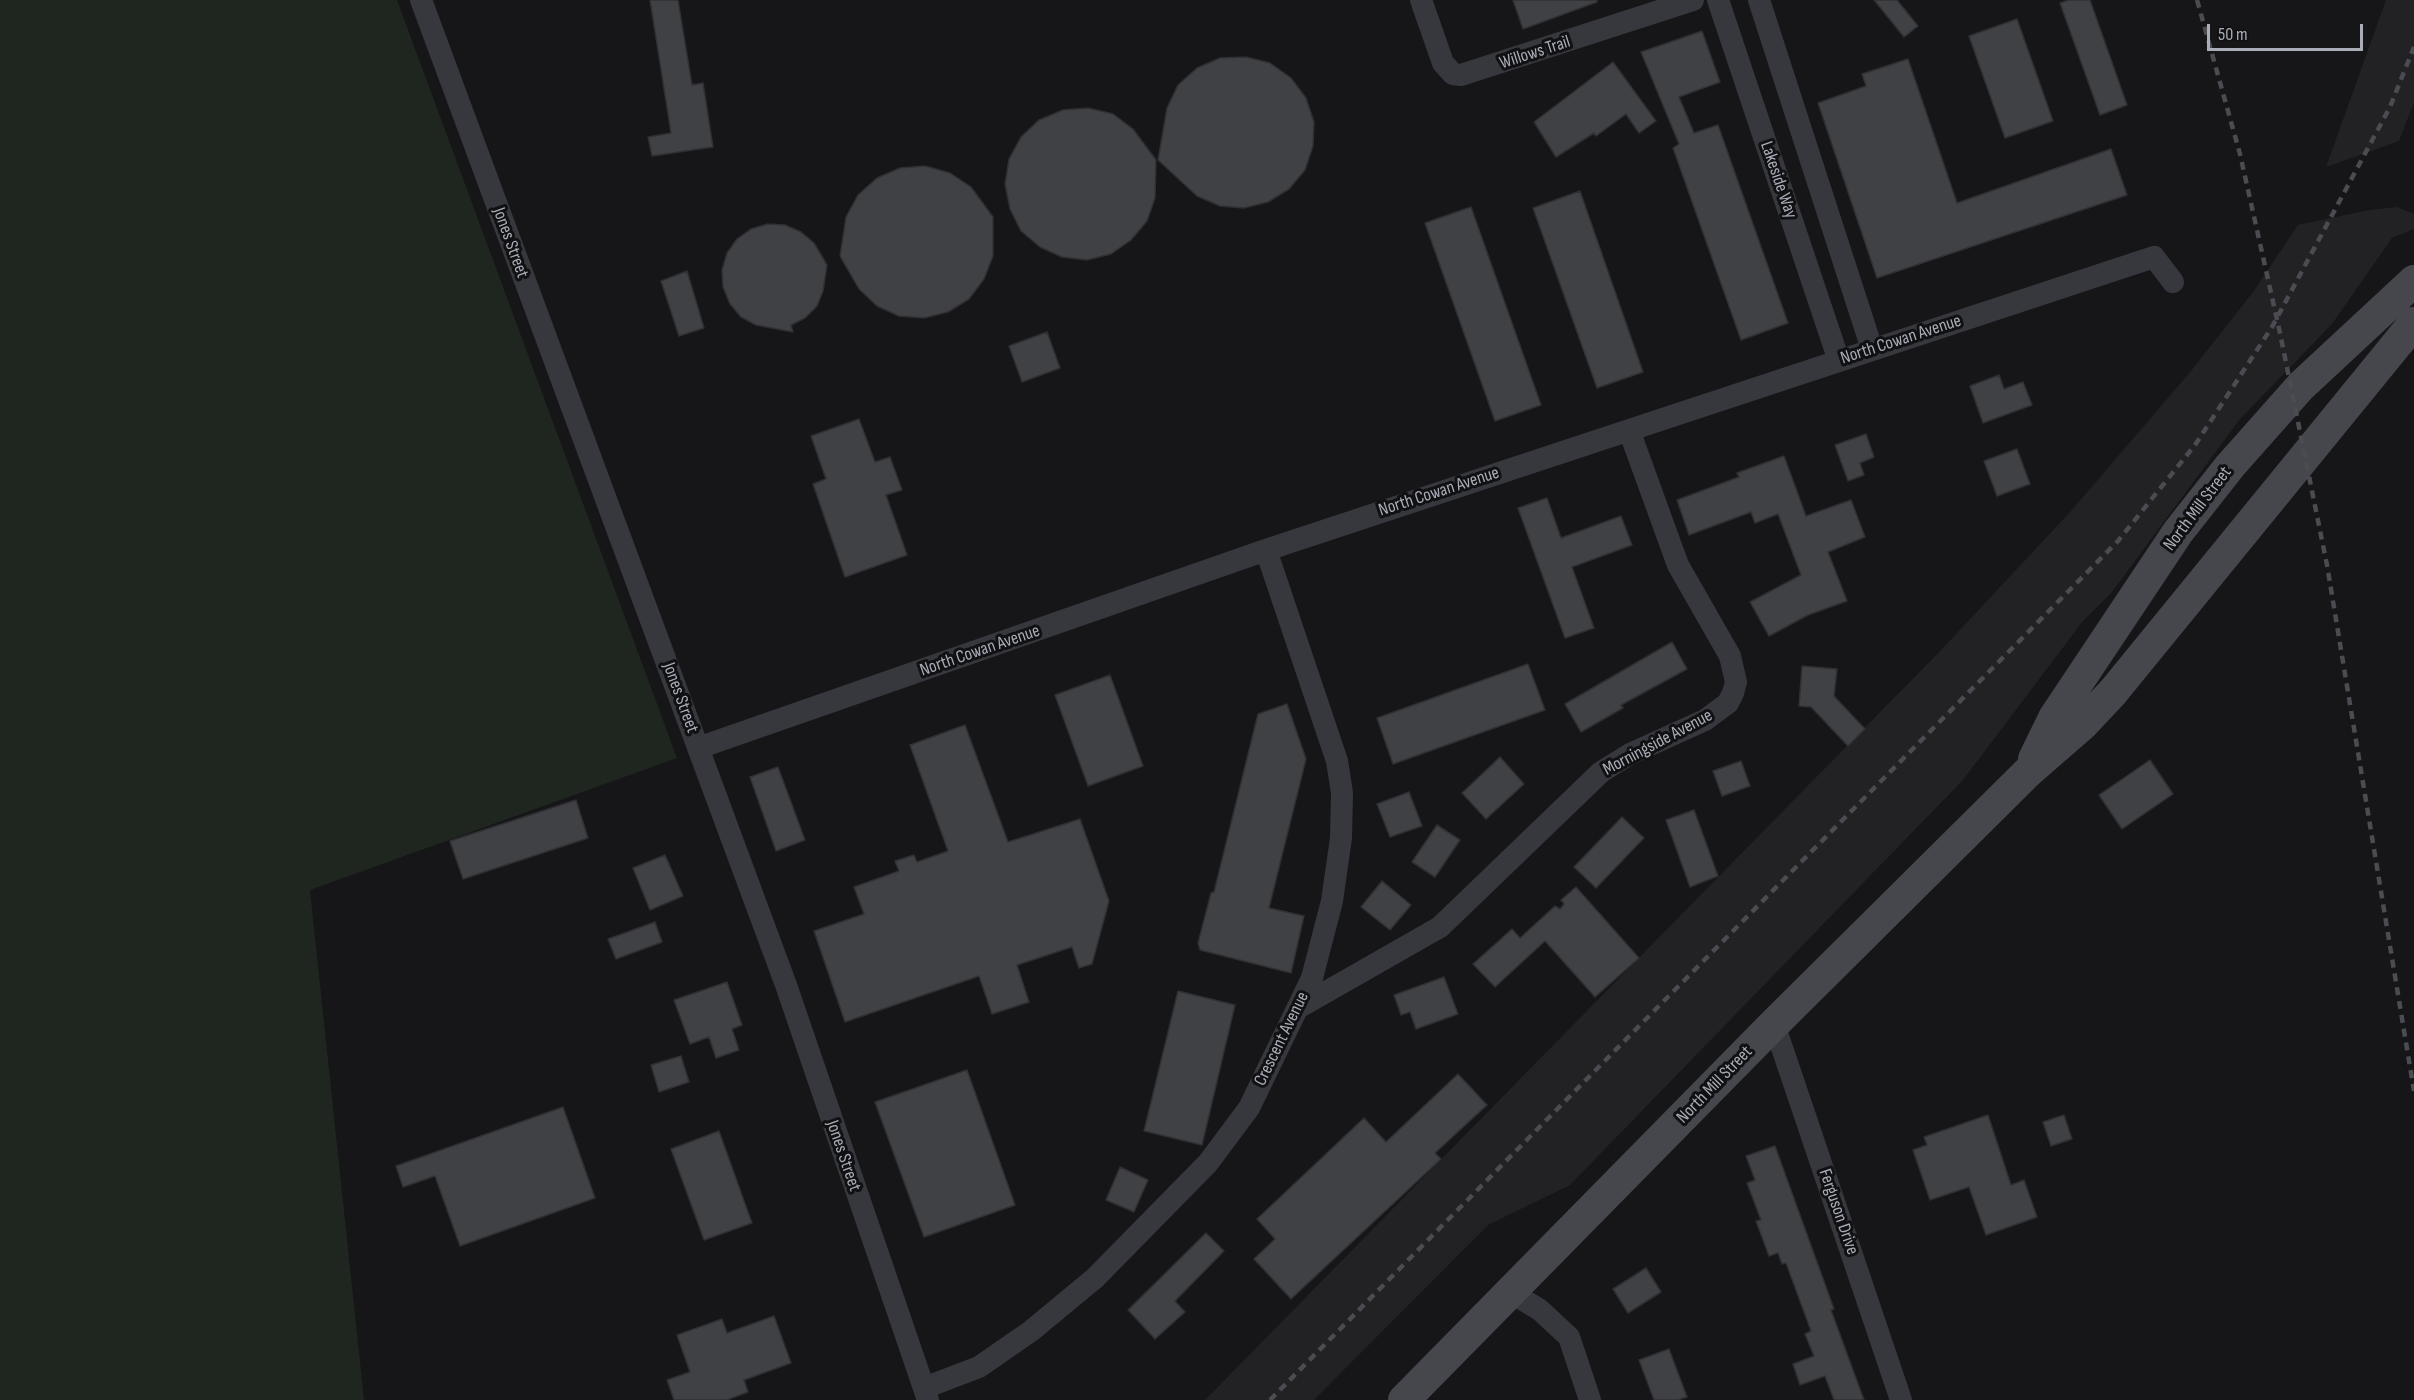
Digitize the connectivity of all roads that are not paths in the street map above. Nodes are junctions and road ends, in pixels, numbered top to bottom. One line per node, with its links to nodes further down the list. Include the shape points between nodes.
1 (421, 0): 13 (street, Jones Street)
2 (1421, 0): 3 (street, Willows Trail, via 1443,63 1453,74 1461,75)
3 (1693, 0)
4 (1718, 0): 10 (street, Lakeside Way)
5 (1759, 0): 9 (street, Lakeside Way)
6 (2414, 281): 14 (main road, North Mill Street, via 2301,386 2178,532 2054,718)
7 (2173, 282): 9 (street, North Cowan Avenue, via 2154,257)
8 (2414, 323): 14 (main road, North Mill Street, via 2113,692)
9 (1872, 349): 10 (street, North Cowan Avenue)
10 (1839, 361): 11 (street, North Cowan Avenue)
11 (1629, 430): 12 (street, North Cowan Avenue); 15 (street, Morningside Avenue, via 1678,565 1730,656 1736,682 1728,703 1705,720 1630,754 1601,772 1440,927)
12 (1266, 550): 13 (street, North Cowan Avenue); 15 (street, Crescent Avenue, via 1337,761 1342,793 1341,838 1332,901 1321,951)
13 (698, 748): 18 (street, Jones Street, via 786,985)
14 (2028, 772): 16 (main road, North Mill Street)
15 (1298, 1008): 18 (street, Crescent Avenue, via 1249,1108 1200,1172 1095,1278 1031,1331 979,1367)
16 (1774, 1024): 17 (main road, North Mill Street); 21 (street, Ferguson Drive)
17 (1512, 1293): 19 (main road, North Mill Street); 20 (street, via 1540,1310 1569,1337)
18 (926, 1394)
19 (1404, 1400)
20 (1590, 1400)
21 (1901, 1400)

